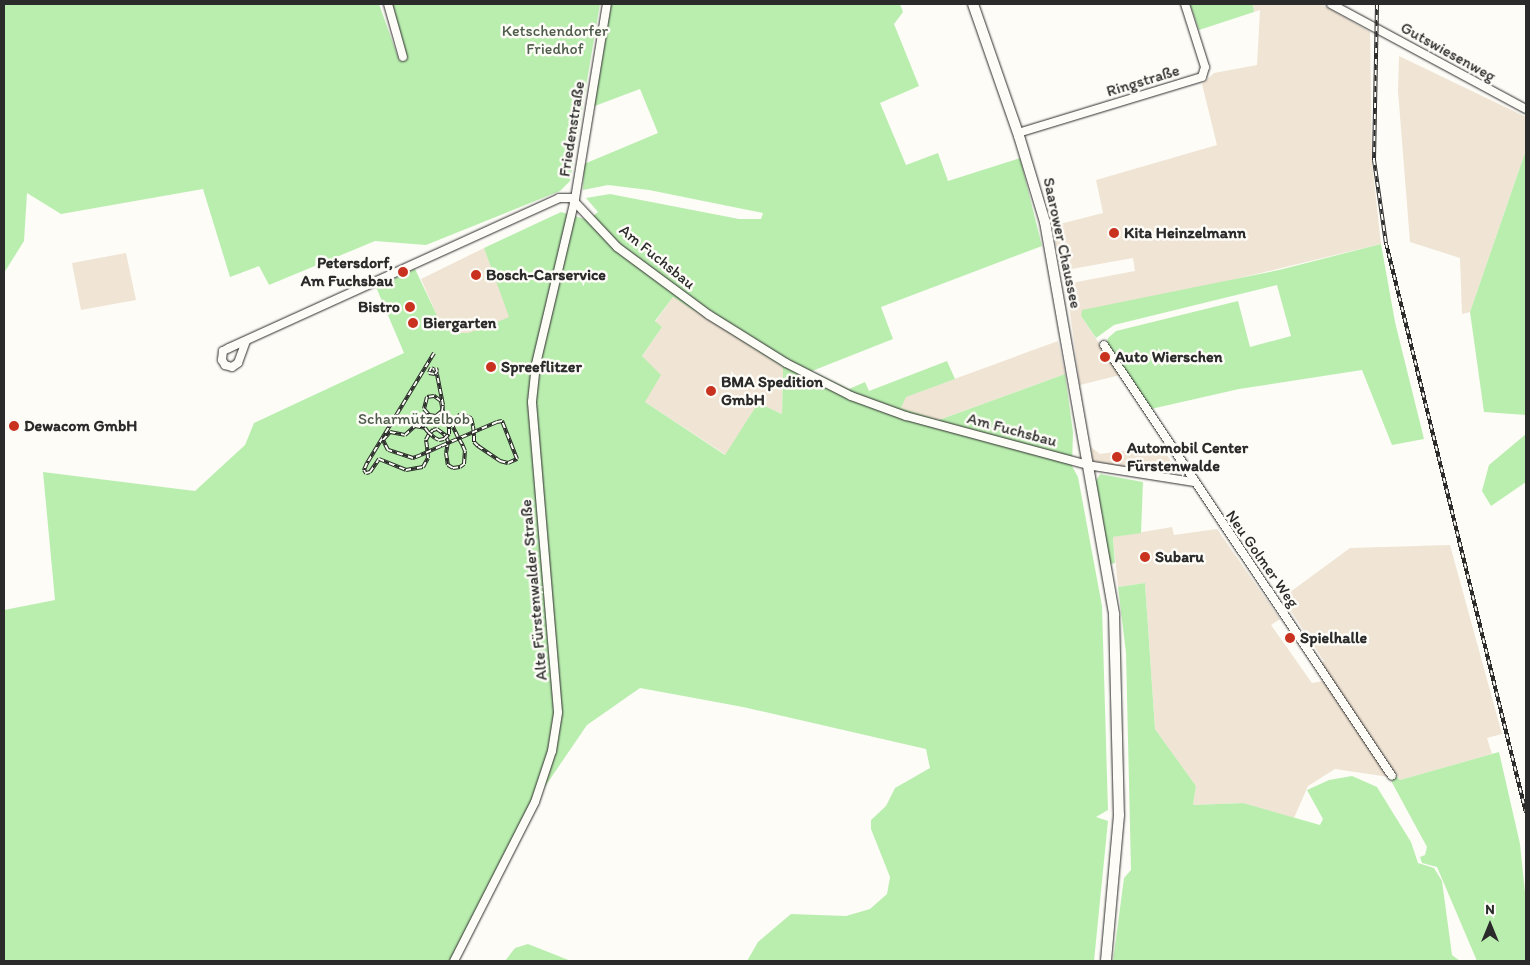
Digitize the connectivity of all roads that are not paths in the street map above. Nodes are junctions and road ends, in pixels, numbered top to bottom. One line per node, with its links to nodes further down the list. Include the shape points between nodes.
1 (388, 4): 6 (street)
2 (607, 4): 9 (street, Friedenstraße)
3 (973, 4): 8 (main road, Saarower Chaussee)
4 (1185, 4): 8 (street, Ringstraße, via 1205,67 1202,77)
5 (1331, 4): 7 (street, Gutswiesenweg)
6 (403, 57)
7 (1526, 108)
8 (1018, 133): 12 (main road, Saarower Chaussee, via 1045,222)
9 (575, 199): 10 (street, via 559,198); 12 (street, Am Fuchsbau, via 617,246 709,315 800,371 851,396 906,416); 15 (street, Alte Fürstenwalder Straße, via 536,364 532,402 558,712 552,751 535,802)
10 (246, 341): 10 (street, via 238,364 232,367 222,360 223,351)
11 (1104, 345): 13 (street, Neu Golmer Weg)
12 (1088, 465): 13 (street); 16 (main road, Saarower Chaussee, via 1117,650 1120,815 1114,905)
13 (1193, 482): 14 (street, Neu Golmer Weg)
14 (1392, 776)
15 (454, 961)
16 (1106, 961)

